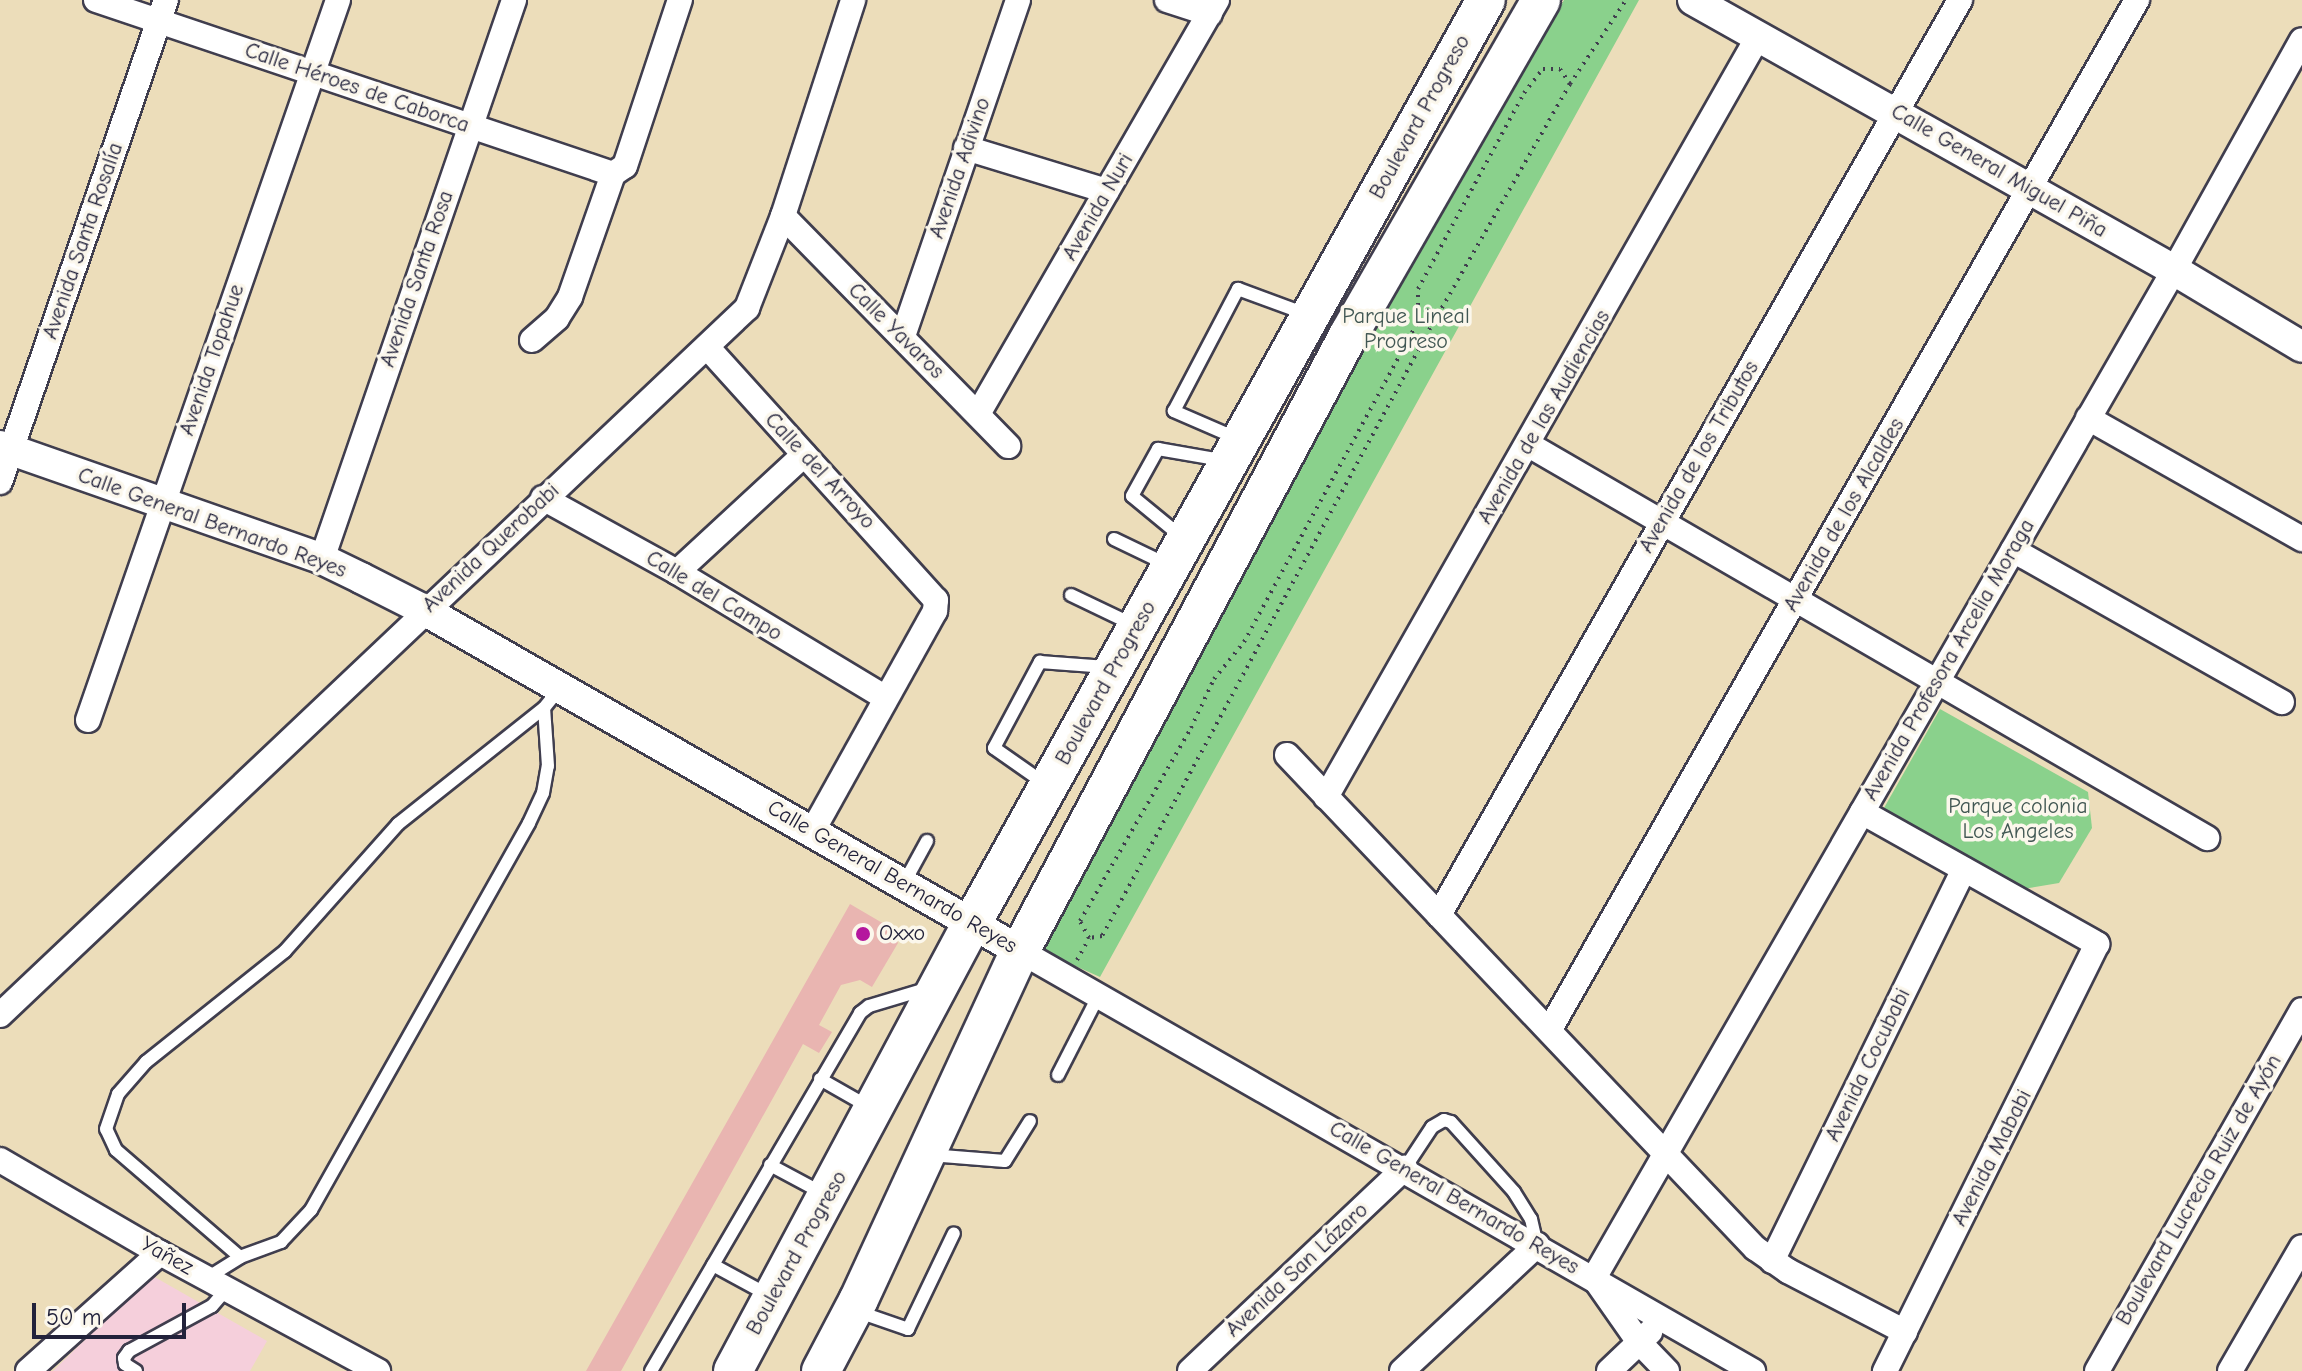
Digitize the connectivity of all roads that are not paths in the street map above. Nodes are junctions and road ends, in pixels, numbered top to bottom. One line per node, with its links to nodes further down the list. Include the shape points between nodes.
1 (96, 0): 14 (street, Calle Héroes de Caborca)
2 (338, 0): 17 (street, Avenida Topahue)
3 (514, 0): 20 (street, Avenida Santa Rosa)
4 (680, 0): 22 (street)
5 (853, 0): 25 (street, Avenida Querobabi)
6 (1018, 0): 21 (street, Avenida Adivino)
7 (1167, 0): 13 (street)
8 (1486, 0): 18 (main road, via 1488,51); 27 (main road, Boulevard Progreso)
9 (1541, 0): 18 (main road, Boulevard Progreso)
10 (1693, 0): 15 (street, Calle General Miguel Piña)
11 (1960, 0): 19 (street, Avenida de los Tributos)
12 (2137, 0): 23 (street, Avenida de los Alcaldes)
13 (1214, 7): 24 (street, Avenida Nuri)
14 (162, 11): 17 (street, Calle Héroes de Caborca); 36 (street, Avenida Santa Rosalía)
15 (1759, 35): 19 (street, Calle General Miguel Piña); 34 (street, Avenida de las Audiencias)
16 (2302, 40): 26 (street, Avenida Profesora Arcelia Moraga)
17 (313, 73): 20 (street, Calle Héroes de Caborca); 41 (street, Avenida Topahue)
18 (1478, 105): 70 (main road, Boulevard Progreso, via 1349,334)
19 (1896, 112): 23 (street, Calle General Miguel Piña); 42 (street, Avenida de los Tributos)
20 (469, 125): 22 (street, Calle Héroes de Caborca); 47 (street, Avenida Santa Rosa)
21 (966, 148): 24 (street); 28 (street, Avenida Adivino)
22 (616, 173): 29 (street, via 570,297 557,318)
23 (2030, 189): 26 (street, Calle General Miguel Piña); 50 (street, Avenida de los Alcaldes)
24 (1107, 191): 32 (street, Avenida Nuri)
25 (783, 216): 28 (street, Calle Yavaros); 31 (street, Avenida Querobabi, via 754,298)
26 (2174, 270): 30 (street, Calle General Miguel Piña); 33 (street, Avenida Profesora Arcelia Moraga)
27 (1309, 315): 37 (main road, Boulevard Progreso); 37 (lane, via 1238,289 1174,411)
28 (903, 336): 32 (street, Calle Yavaros)
29 (532, 340)
30 (2302, 347)
31 (708, 348): 38 (street, Calle del Arroyo); 40 (street, Avenida Querobabi)
32 (978, 414): 35 (street, Calle Yavaros)
33 (2088, 418): 44 (street); 45 (street, Avenida Profesora Arcelia Moraga)
34 (1529, 445): 42 (street); 61 (street, Avenida de las Audiencias)
35 (1008, 446)
36 (5, 448): 39 (street, Avenida Santa Rosalía); 41 (street, Calle General Bernardo Reyes)
37 (1235, 451): 46 (main road, Boulevard Progreso); 46 (lane, via 1158,449 1138,484 1132,496)
38 (804, 455): 48 (street); 55 (street, Calle del Arroyo, via 933,593 935,611)
39 (0, 482)
40 (543, 498): 48 (street, Calle del Campo); 51 (street, Avenida Querobabi)
41 (162, 503): 47 (street, Calle General Bernardo Reyes); 58 (street, Avenida Topahue)
42 (1660, 524): 50 (street); 68 (street, Avenida de los Tributos)
43 (1114, 539): 46 (lane)
44 (2302, 539)
45 (2013, 550): 54 (street, Avenida Profesora Arcelia Moraga); 57 (street)
46 (1178, 553): 52 (main road, Boulevard Progreso)
47 (322, 559): 51 (street, Calle General Bernardo Reyes)
48 (677, 572): 55 (street, Calle del Campo)
49 (1071, 595): 52 (lane)
50 (1795, 601): 54 (street); 75 (street, Avenida de los Alcaldes)
51 (424, 610): 56 (street, Calle General Bernardo Reyes); 74 (street, Avenida Querobabi)
52 (1137, 627): 53 (main road, Boulevard Progreso)
53 (1114, 668): 60 (main road, Boulevard Progreso); 60 (lane, via 1040,662 994,748)
54 (1936, 682): 62 (street, Avenida Profesora Arcelia Moraga); 64 (street)
55 (884, 697): 63 (street)
56 (552, 698): 63 (street, Calle General Bernardo Reyes); 90 (lane, via 543,793 515,848 311,1210 281,1242); 90 (lane, via 398,824 285,951 146,1062 118,1094 106,1129 116,1150)
57 (2282, 702)
58 (88, 720)
59 (1287, 755): 61 (street)
60 (1049, 786): 69 (main road, Boulevard Progreso)
61 (1326, 797): 68 (street)
62 (1862, 812): 66 (street); 80 (street, Avenida Profesora Arcelia Moraga)
63 (813, 830): 67 (street, Calle General Bernardo Reyes)
64 (2207, 838)
65 (927, 841): 67 (lane)
66 (1964, 869): 91 (street, Avenida Cocubabi); 98 (street, Avenida Mababi, via 2097,944)
67 (904, 883): 69 (street, Calle General Bernardo Reyes)
68 (1439, 915): 75 (street)
69 (972, 923): 70 (street, Calle General Bernardo Reyes); 71 (main road, Boulevard Progreso)
70 (1020, 951): 72 (street, Calle General Bernardo Reyes); 81 (main road, Boulevard Progreso)
71 (940, 985): 77 (lane, via 865,1008); 78 (main road, Boulevard Progreso)
72 (1098, 997): 76 (lane); 84 (street, Calle General Bernardo Reyes)
73 (2302, 1010): 113 (street, Boulevard Lucrecia Ruiz de Ayón)
74 (0, 1015)
75 (1550, 1029): 80 (street)
76 (1058, 1075)
77 (820, 1079): 78 (lane); 83 (lane)
78 (875, 1110): 85 (main road, Boulevard Progreso)
79 (1030, 1121): 81 (lane, via 1005,1161)
80 (1665, 1150): 91 (street); 93 (street, Avenida Profesora Arcelia Moraga)
81 (927, 1155): 96 (main road, Boulevard Progreso)
82 (0, 1160): 89 (street, Yañez)
83 (770, 1165): 85 (lane); 92 (lane)
84 (1405, 1168): 87 (street, Calle General Bernardo Reyes); 87 (lane, via 1432,1127 1451,1122 1514,1192 1531,1219); 107 (street, Avenida San Lázaro)
85 (829, 1196): 95 (main road, Boulevard Progreso)
86 (954, 1233): 96 (lane, via 908,1329)
87 (1537, 1245): 93 (street, Calle General Bernardo Reyes); 108 (street)
88 (2302, 1247): 114 (street)
89 (160, 1253): 94 (street, Yañez); 101 (street)
90 (240, 1257): 94 (lane)
91 (1772, 1261): 98 (street)
92 (713, 1265): 95 (lane); 104 (lane)
93 (1594, 1278): 97 (street, Calle General Bernardo Reyes); 99 (street)
94 (217, 1284): 100 (street, Yañez); 102 (lane, via 212,1306 129,1351 125,1364)
95 (773, 1298): 105 (main road, Boulevard Progreso)
96 (852, 1310): 106 (main road, Boulevard Progreso)
97 (1664, 1320): 99 (street); 111 (street, Calle General Bernardo Reyes)
98 (1905, 1332): 112 (street, Avenida Mababi)
99 (1639, 1342): 109 (street); 110 (street)
100 (342, 1362): 103 (street, Yañez)
101 (28, 1371)
102 (136, 1371)
103 (378, 1371)
104 (651, 1371)
105 (733, 1371)
106 (821, 1371)
107 (1190, 1371)
108 (1402, 1371)
109 (1609, 1371)
110 (1667, 1371)
111 (1753, 1371)
112 (1885, 1371)
113 (2097, 1371)
114 (2230, 1371)

